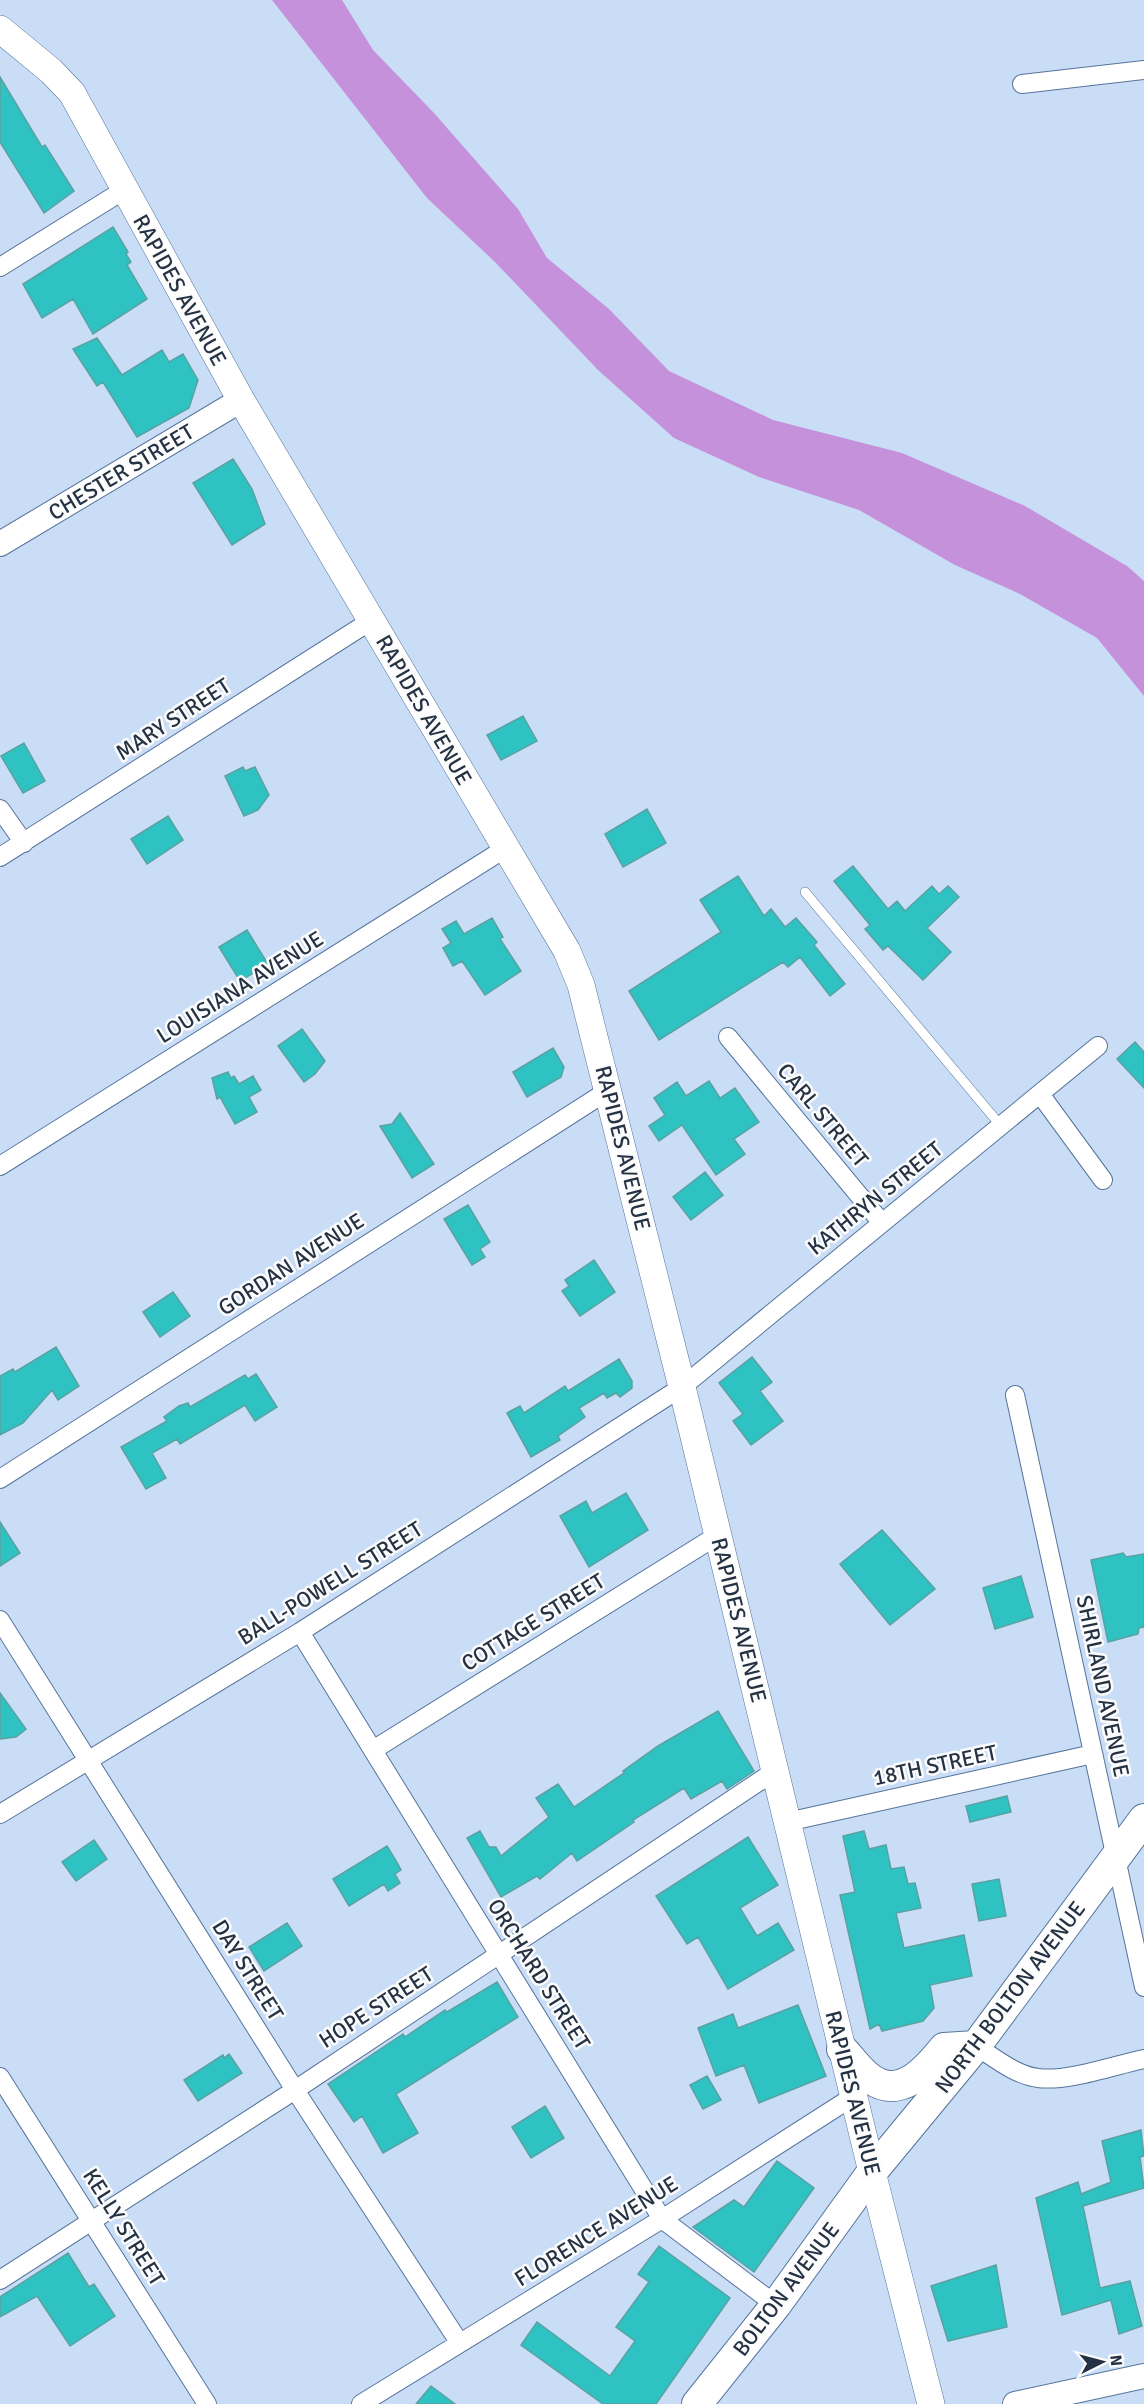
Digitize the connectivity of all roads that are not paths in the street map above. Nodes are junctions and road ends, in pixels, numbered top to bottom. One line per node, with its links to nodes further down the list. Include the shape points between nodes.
1 (0, 28): 4 (main road, RAPIDES AVENUE, via 72,93)
2 (1144, 70): 3 (street)
3 (1022, 84)
4 (124, 190): 5 (street); 6 (main road, RAPIDES AVENUE)
5 (0, 267)
6 (241, 400): 7 (street, CHESTER STREET); 8 (main road, RAPIDES AVENUE)
7 (0, 544)
8 (372, 620): 10 (street, MARY STREET); 11 (main road, RAPIDES AVENUE)
9 (0, 809): 10 (street)
10 (24, 843): 12 (street, MARY STREET)
11 (506, 848): 16 (main road, RAPIDES AVENUE, via 567,951 594,1027); 19 (street, LOUISIANA AVENUE)
12 (0, 857)
13 (805, 892): 18 (lane)
14 (728, 1037): 21 (street, CARL STREET)
15 (1098, 1046): 17 (street, KATHRYN STREET)
16 (609, 1090): 22 (main road, RAPIDES AVENUE); 24 (street, GORDAN AVENUE)
17 (1040, 1094): 18 (street, KATHRYN STREET); 20 (street)
18 (1001, 1126): 21 (street, KATHRYN STREET)
19 (0, 1166)
20 (1103, 1180)
21 (882, 1223): 22 (street, KATHRYN STREET)
22 (682, 1387): 25 (main road, RAPIDES AVENUE); 27 (street, BALL-POWELL STREET)
23 (1015, 1395): 29 (street, SHIRLAND AVENUE)
24 (0, 1479)
25 (718, 1535): 28 (street, COTTAGE STREET); 31 (main road, RAPIDES AVENUE)
26 (0, 1620): 30 (street, DAY STREET)
27 (300, 1632): 28 (street, ORCHARD STREET); 30 (street, BALL-POWELL STREET)
28 (373, 1750): 36 (street, ORCHARD STREET)
29 (1093, 1754): 34 (street, 18TH STREET); 35 (street, SHIRLAND AVENUE)
30 (87, 1759): 32 (street, BALL-POWELL STREET); 42 (street, DAY STREET)
31 (775, 1771): 34 (main road, RAPIDES AVENUE); 36 (street, HOPE STREET)
32 (0, 1814)
33 (1144, 1819): 35 (main road, NORTH BOLTON AVENUE)
34 (787, 1822): 39 (main road, RAPIDES AVENUE)
35 (1116, 1857): 37 (street, SHIRLAND AVENUE); 38 (main road, NORTH BOLTON AVENUE)
36 (499, 1954): 42 (street, HOPE STREET); 45 (street, ORCHARD STREET)
37 (1144, 1987)
38 (976, 2046): 39 (main road, via 944,2048 920,2076 905,2085 871,2080); 40 (street, via 1017,2072 1039,2078 1064,2077); 44 (main road, NORTH BOLTON AVENUE)
39 (842, 2049): 43 (main road, RAPIDES AVENUE)
40 (1144, 2059)
41 (0, 2077): 46 (street, KELLY STREET)
42 (295, 2090): 46 (street, HOPE STREET); 49 (street, DAY STREET)
43 (854, 2096): 44 (main road, RAPIDES AVENUE); 45 (street, FLORENCE AVENUE)
44 (872, 2172): 48 (main road, BOLTON AVENUE); 54 (main road, RAPIDES AVENUE)
45 (662, 2219): 48 (street, ORCHARD STREET); 49 (street, FLORENCE AVENUE)
46 (92, 2220): 47 (street, HOPE STREET); 51 (street, KELLY STREET)
47 (0, 2280)
48 (776, 2305): 53 (main road, BOLTON AVENUE)
49 (459, 2342): 52 (street, FLORENCE AVENUE)
50 (1144, 2376): 55 (street)
51 (207, 2404)
52 (361, 2404)
53 (698, 2404)
54 (932, 2404)
55 (1015, 2404)

